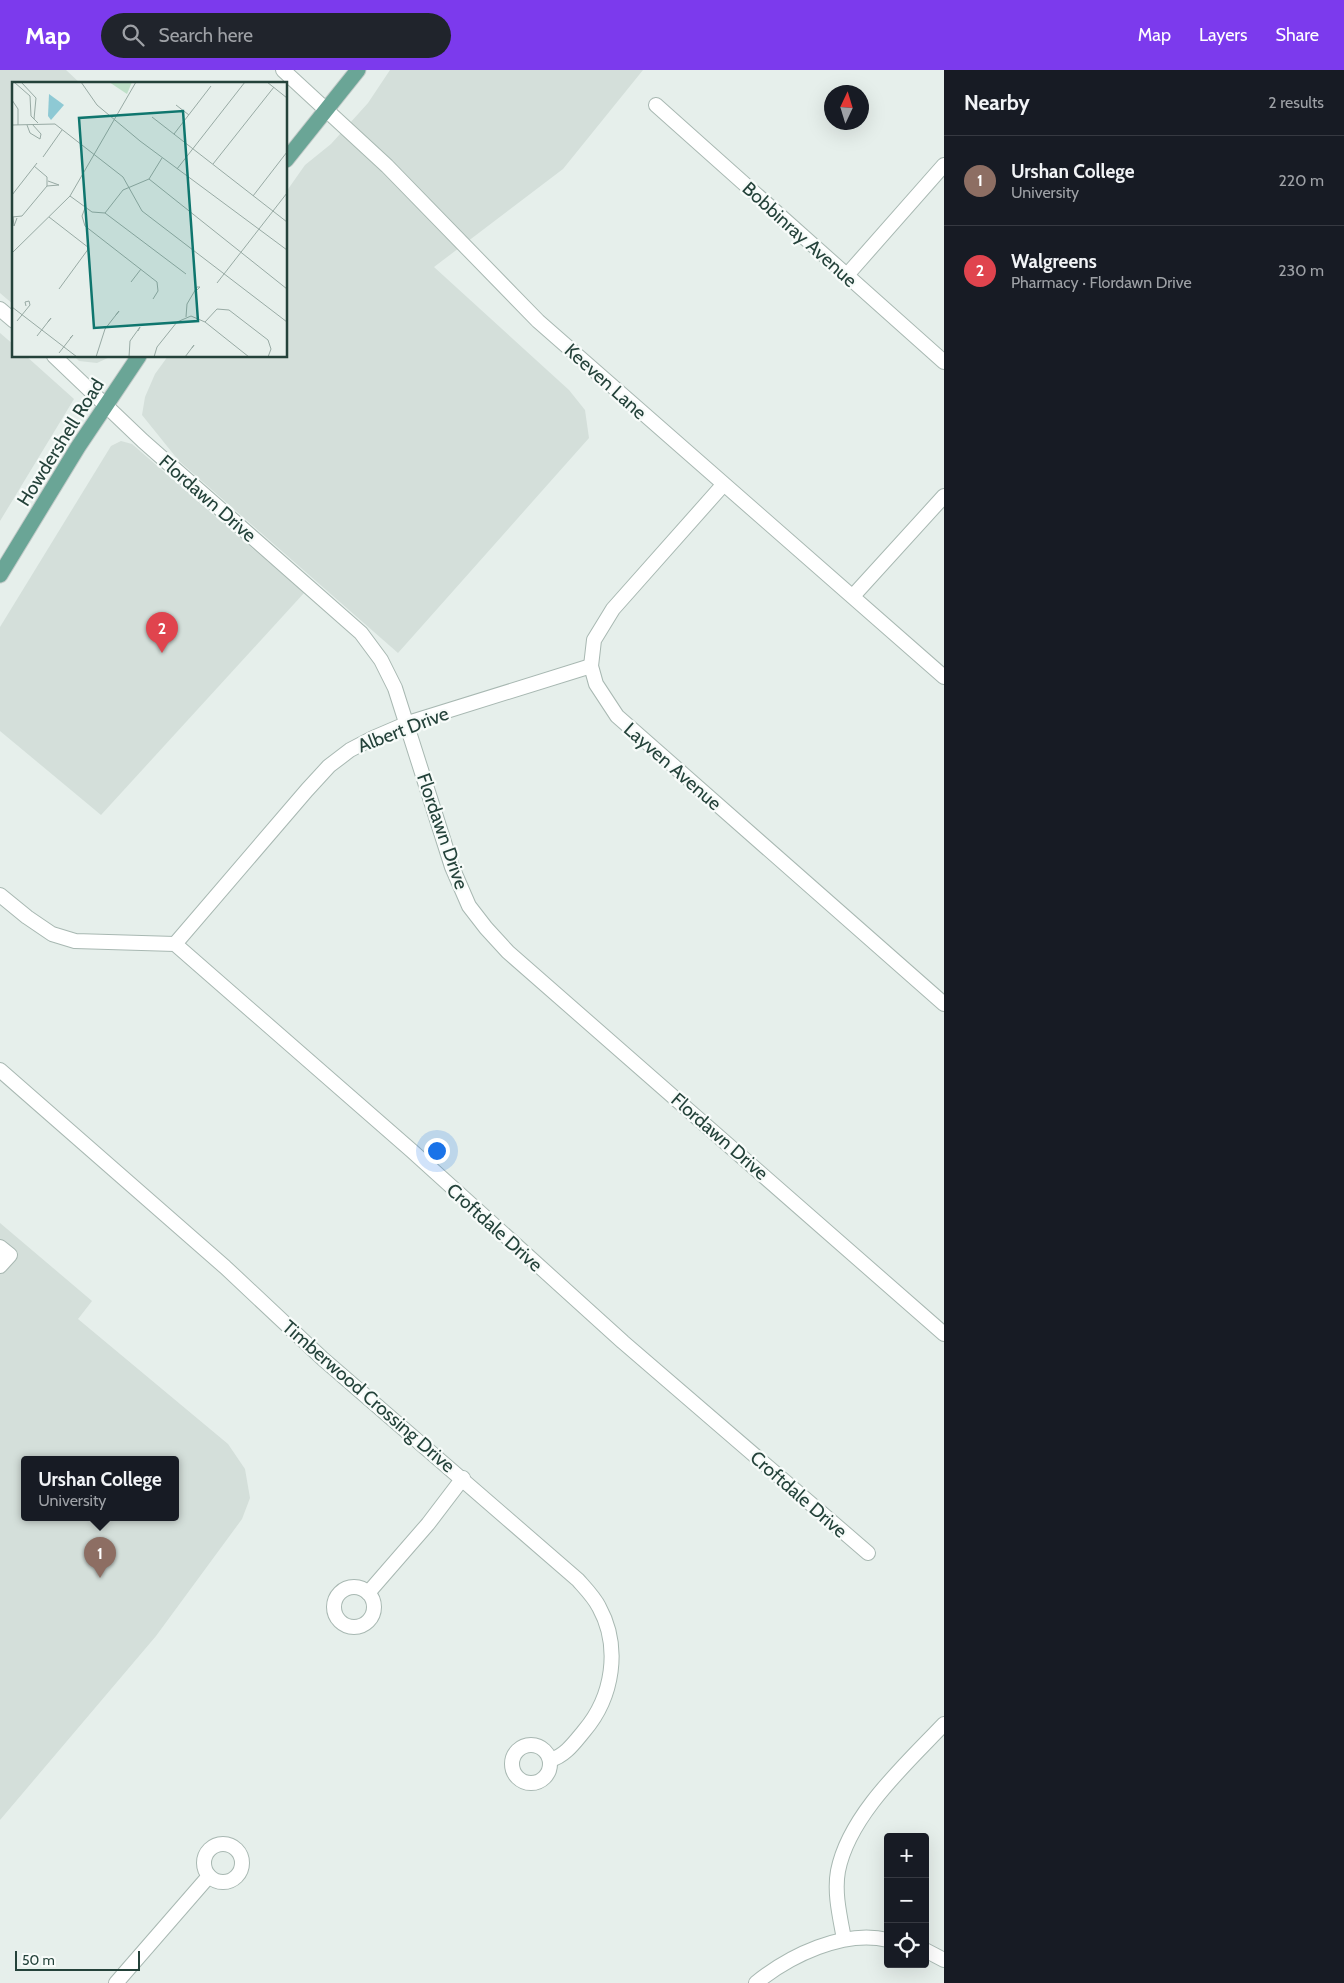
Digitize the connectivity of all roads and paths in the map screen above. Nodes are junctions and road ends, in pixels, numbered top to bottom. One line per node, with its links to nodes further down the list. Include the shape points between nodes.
1 (283, 70): 4 (street, Keeven Lane)
2 (358, 70): 4 (main road)
3 (656, 105): 7 (street, Bobbinray Avenue)
4 (327, 109): 5 (main road); 14 (street, Keeven Lane, via 538,321)
5 (288, 158)
6 (944, 165): 7 (street)
7 (846, 275): 12 (street, Bobbinray Avenue)
8 (0, 309): 9 (street)
9 (12, 319)
10 (56, 358): 13 (street, Flordawn Drive)
11 (138, 358): 13 (main road, Howdershell Road)
12 (944, 362)
13 (106, 405): 16 (main road, Howdershell Road); 20 (street, Flordawn Drive, via 143,442 237,521 361,633 382,660)
14 (723, 485): 17 (street, Keeven Lane); 18 (street, Layven Avenue, via 613,609 594,640)
15 (944, 496): 17 (street)
16 (0, 575)
17 (853, 596): 19 (street, Keeven Lane)
18 (591, 666): 20 (street, Albert Drive); 23 (street, Layven Avenue, via 596,684 616,716)
19 (944, 677)
20 (408, 723): 22 (street, Albert Drive, via 350,750 329,766); 27 (street, Flordawn Drive, via 452,867 469,906 486,928 508,952)
21 (0, 895): 22 (street, via 52,934 75,941)
22 (175, 944): 29 (street, Croftdale Drive, via 412,1151 623,1342)
23 (944, 1004)
24 (0, 1070): 28 (street, Timberwood Crossing Drive, via 225,1267 323,1359)
25 (0, 1247): 26 (street, via 10,1255)
26 (0, 1266)
27 (944, 1334)
28 (464, 1478): 30 (street); 32 (street, Timberwood Crossing Drive, via 578,1580 599,1605 610,1631 608,1692 598,1716 559,1758)
29 (868, 1553)
30 (368, 1593)
31 (944, 1724): 34 (street, via 856,1824 844,1849 838,1872 838,1904)
32 (550, 1760)
33 (210, 1876): 38 (street)
34 (844, 1939): 35 (street); 39 (street, via 781,1963)
35 (884, 1940)
36 (929, 1952): 37 (street)
37 (944, 1960)
38 (116, 1983)
39 (756, 1983)

